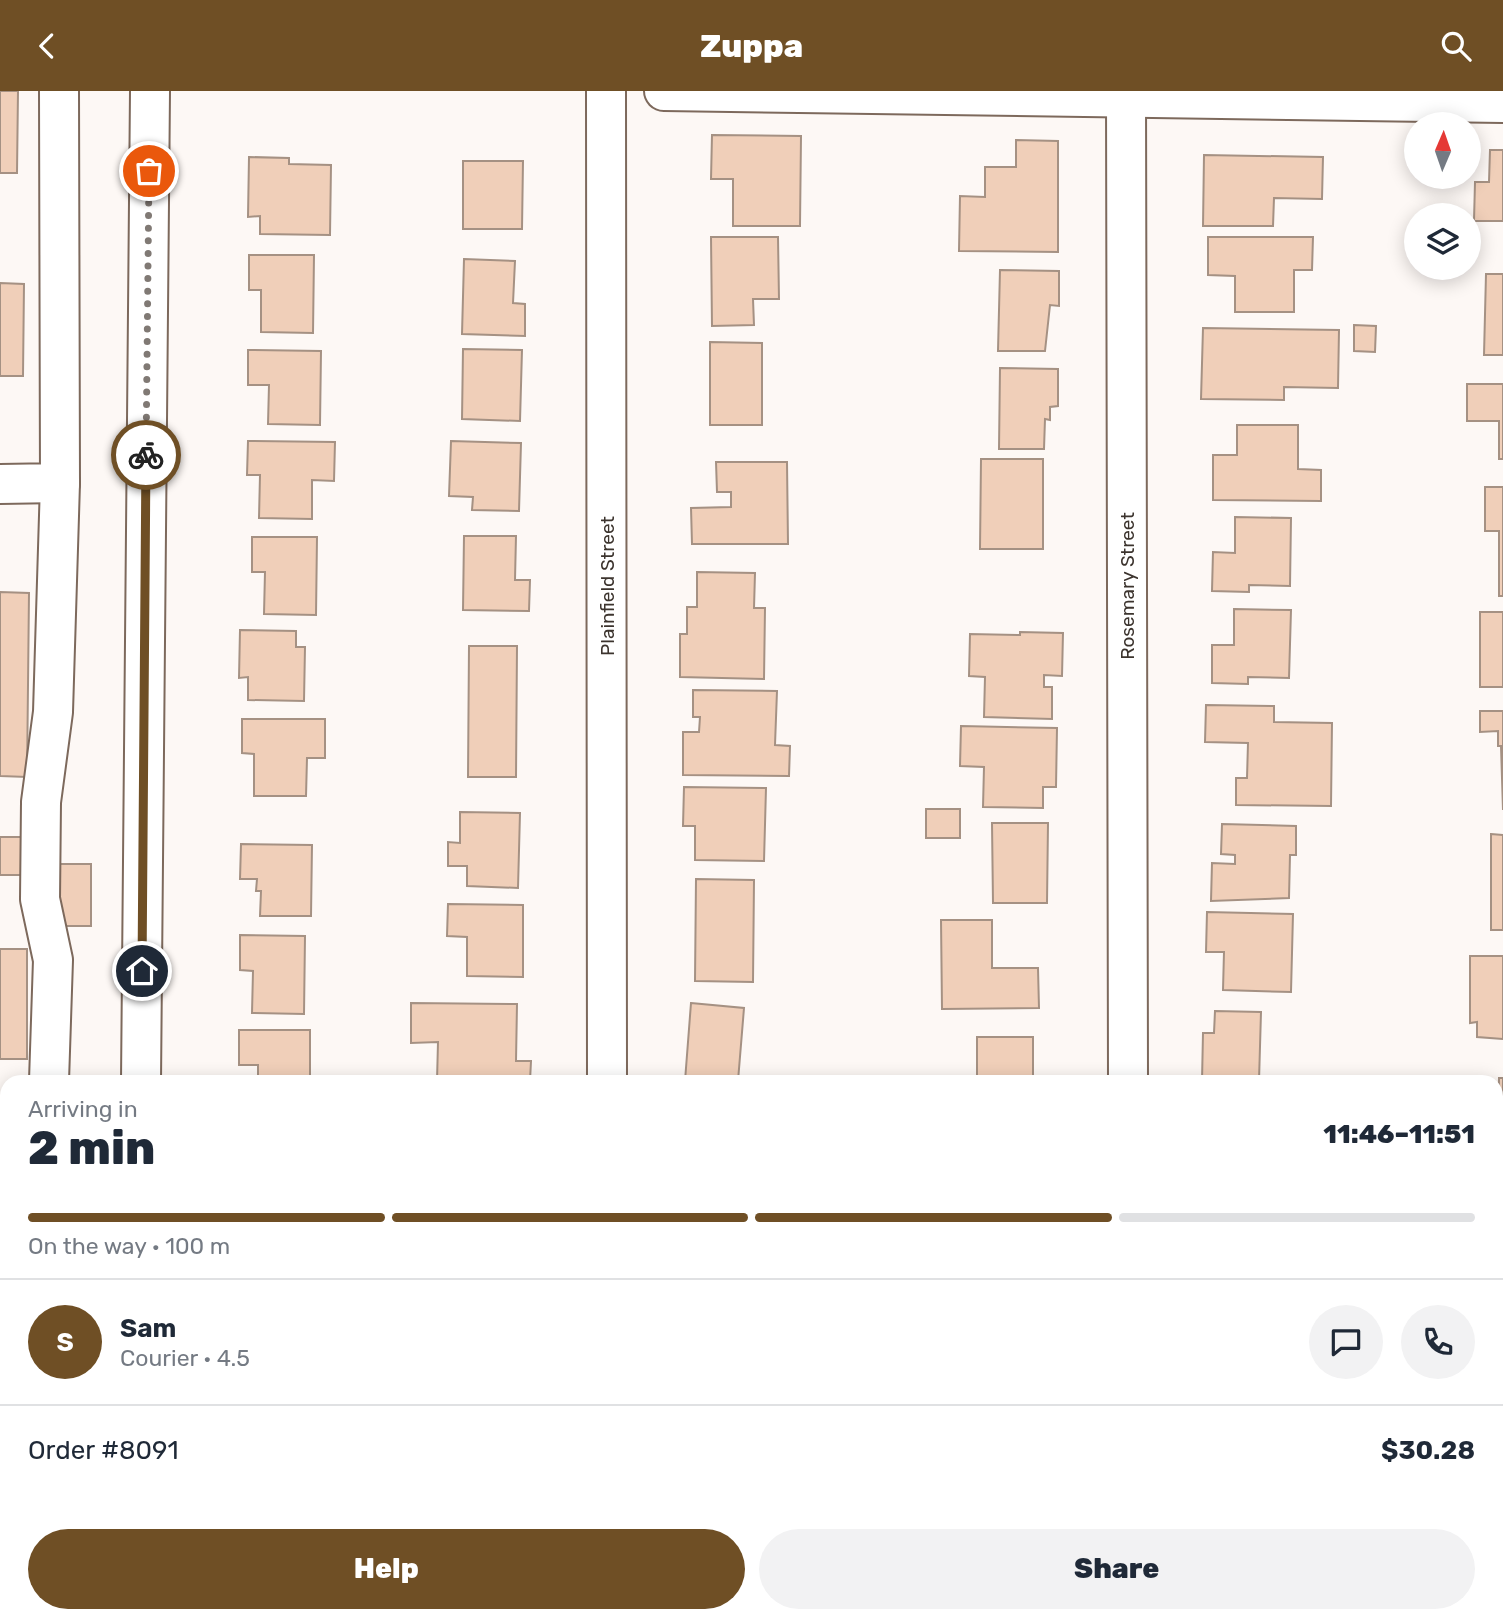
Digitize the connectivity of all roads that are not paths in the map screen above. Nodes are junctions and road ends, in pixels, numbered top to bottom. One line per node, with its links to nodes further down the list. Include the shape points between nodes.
1 (59, 91): 7 (street)
2 (149, 91): 10 (street)
3 (606, 91): 11 (street, Plainfield Street)
4 (664, 91): 5 (street)
5 (1126, 94): 6 (street); 12 (street, Rosemary Street)
6 (1503, 103)
7 (60, 483): 8 (street); 9 (street, via 52,712 41,802 40,899 53,960)
8 (0, 484)
9 (49, 1075)
10 (141, 1075)
11 (607, 1075)
12 (1128, 1075)

